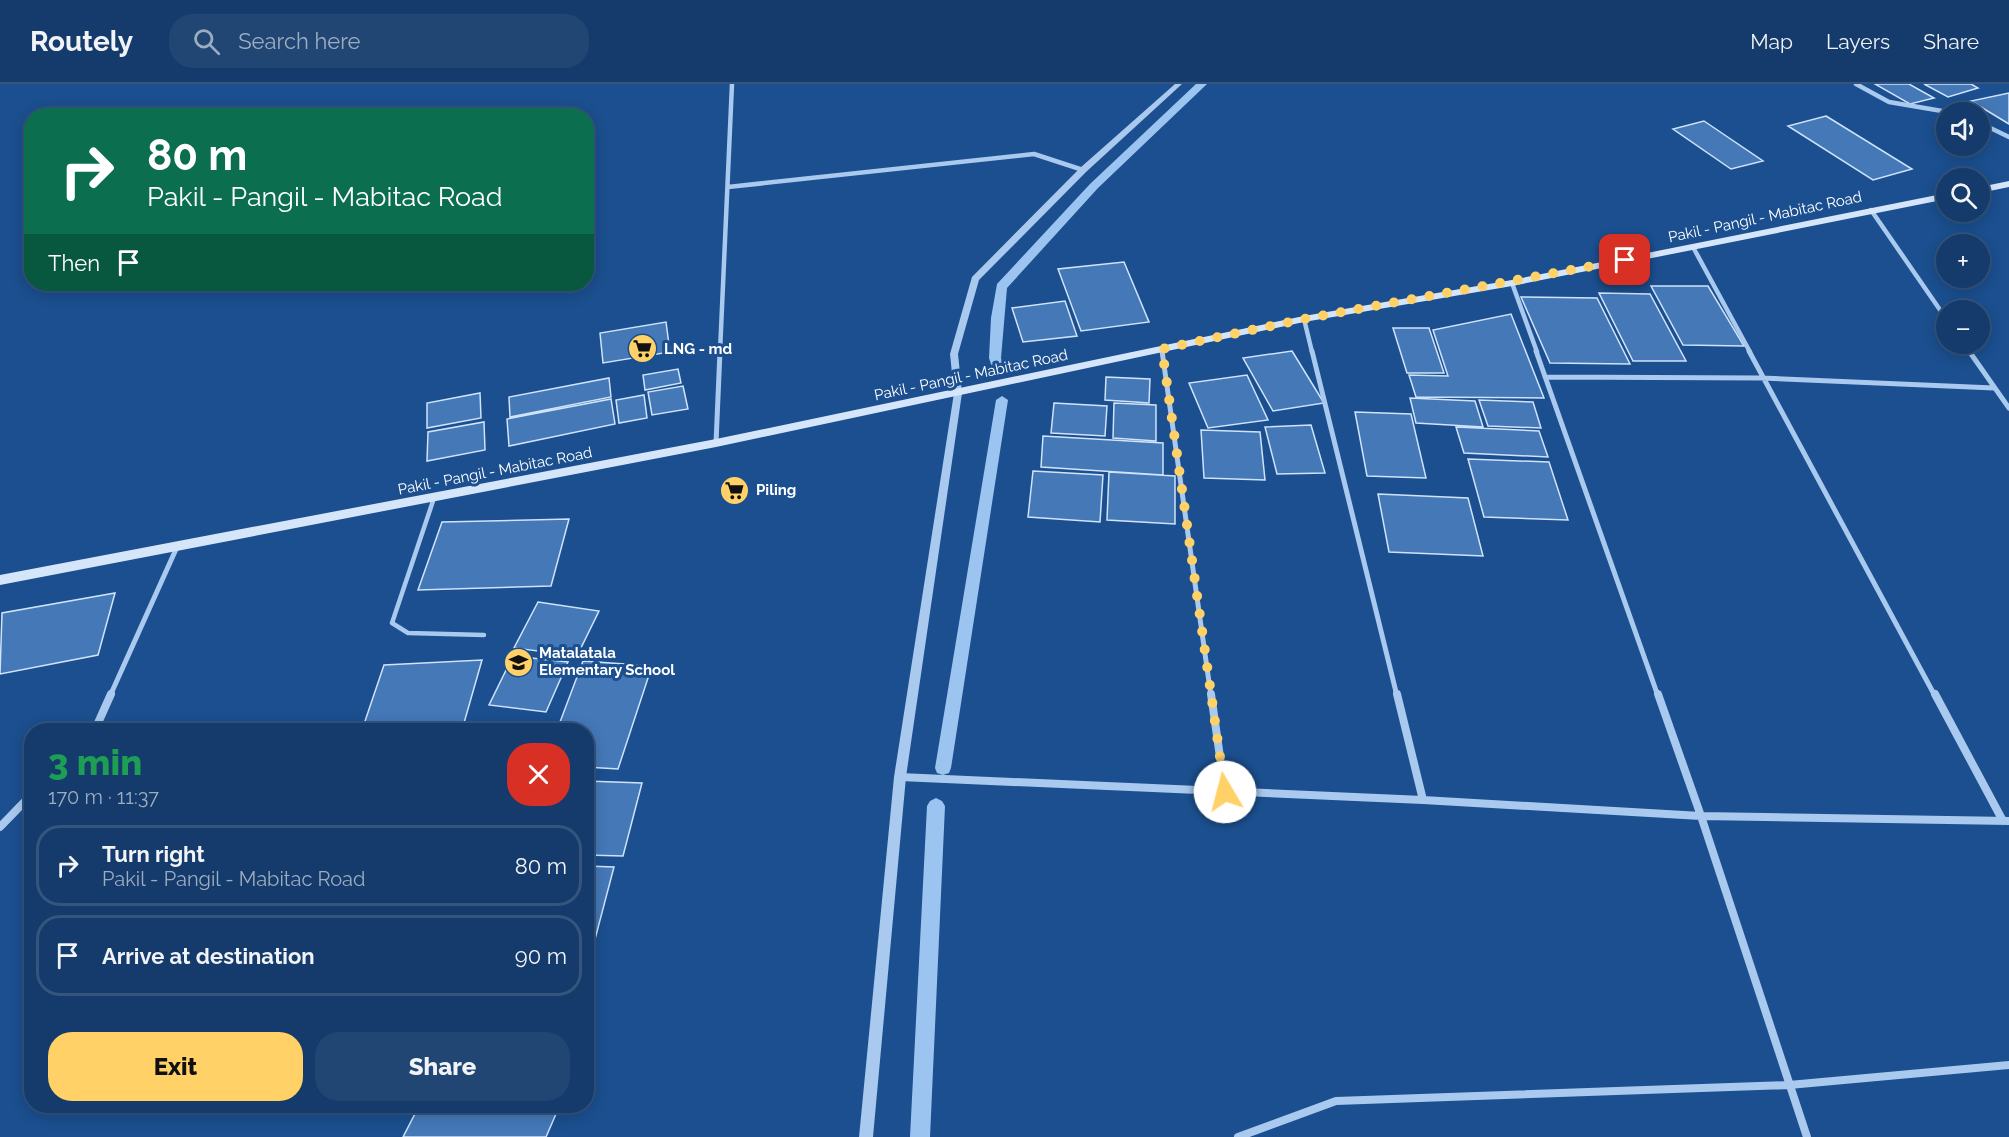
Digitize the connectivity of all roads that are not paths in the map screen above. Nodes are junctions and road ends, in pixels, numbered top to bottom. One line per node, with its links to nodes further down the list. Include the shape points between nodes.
1 (732, 84): 9 (street)
2 (1179, 84): 7 (street)
3 (1856, 84): 4 (street, via 1889,102)
4 (1936, 110)
5 (1990, 128): 6 (street)
6 (2009, 138)
7 (1083, 170): 9 (street, via 1034,154); 22 (street, via 975,279 954,354)
8 (2009, 184): 10 (main road)
9 (728, 187): 24 (street)
10 (1990, 188)
11 (1936, 198): 12 (main road, Pakil - Pangil - Mabitac Road)
12 (1871, 210): 13 (main road, Pakil - Pangil - Mabitac Road); 15 (street)
13 (1693, 247): 14 (main road, Pakil - Pangil - Mabitac Road); 20 (street)
14 (1512, 283): 16 (main road, Pakil - Pangil - Mabitac Road); 19 (street)
15 (1936, 304)
16 (1304, 319): 17 (main road, Pakil - Pangil - Mabitac Road); 32 (street)
17 (1162, 349): 22 (main road, Pakil - Pangil - Mabitac Road); 31 (street)
18 (1971, 354): 21 (street)
19 (1545, 377): 20 (street); 36 (street)
20 (1762, 378): 21 (street); 37 (street)
21 (1994, 388): 23 (street)
22 (958, 393): 24 (main road, Pakil - Pangil - Mabitac Road); 30 (street)
23 (2009, 408)
24 (716, 443): 25 (main road, Pakil - Pangil - Mabitac Road)
25 (434, 498): 26 (main road, Pakil - Pangil - Mabitac Road); 28 (lane, via 392,623 408,633)
26 (177, 547): 27 (main road, Pakil - Pangil - Mabitac Road); 29 (street)
27 (0, 580)
28 (484, 635)
29 (98, 723)
30 (900, 777): 31 (street); 41 (street)
31 (1225, 792): 32 (street)
32 (1423, 800): 36 (street)
33 (24, 803): 34 (street)
34 (20, 807): 35 (lane); 38 (street)
35 (24, 808)
36 (1701, 816): 37 (street); 40 (street)
37 (2006, 821)
38 (0, 827)
39 (2009, 1065): 40 (street)
40 (1789, 1085): 42 (street, via 1336,1101); 43 (street)
41 (866, 1137)
42 (1238, 1137)
43 (1807, 1137)

